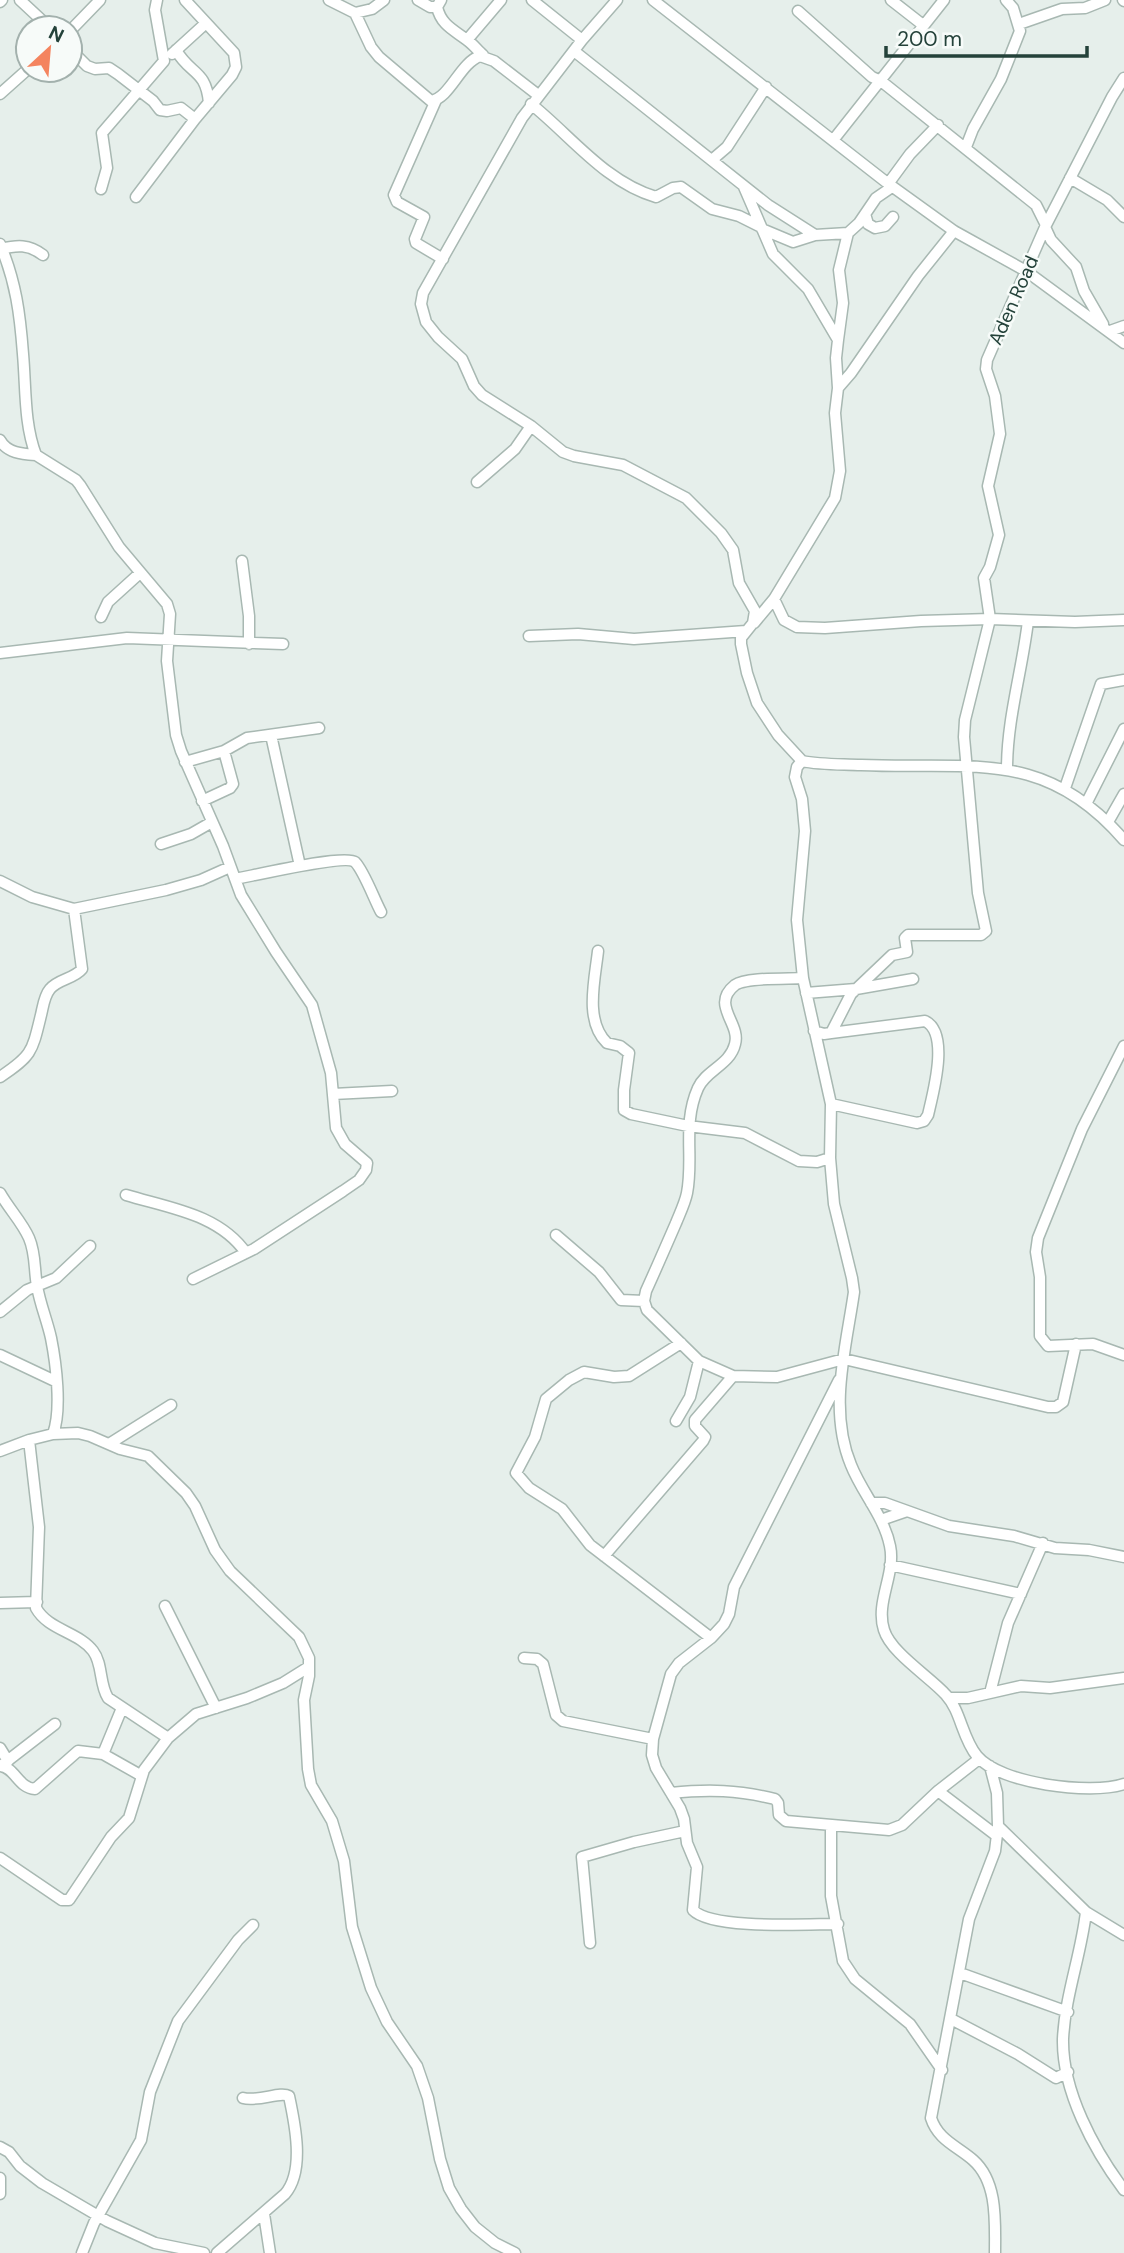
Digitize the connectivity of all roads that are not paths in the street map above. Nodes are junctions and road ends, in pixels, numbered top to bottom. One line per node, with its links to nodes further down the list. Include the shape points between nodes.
1 (20, 0): 19 (street)
2 (100, 0): 20 (street)
3 (157, 0): 29 (street)
4 (329, 0): 18 (street)
5 (384, 0): 18 (street)
6 (418, 0): 16 (street, via 430,7)
7 (501, 0): 24 (street)
8 (531, 0): 25 (street)
9 (617, 0): 25 (street)
10 (653, 0): 34 (street)
11 (891, 0): 23 (street)
12 (944, 0): 23 (street)
13 (1006, 0): 22 (street)
14 (1105, 0): 22 (street)
15 (188, 1): 21 (street)
16 (439, 4): 24 (street, via 438,13 450,30)
17 (797, 11): 32 (street)
18 (355, 13): 38 (street, via 379,57 425,97)
19 (35, 14)
20 (84, 17)
21 (206, 23): 26 (street); 39 (street, via 236,58 232,75)
22 (1019, 24): 44 (street, via 1002,79)
23 (923, 25): 32 (street)
24 (467, 40): 28 (street)
25 (582, 40): 27 (street)
26 (176, 50): 29 (street); 39 (street, via 206,83)
27 (574, 51): 37 (street); 45 (street)
28 (484, 55): 37 (street); 38 (street, via 469,62)
29 (164, 61): 35 (street)
30 (84, 63): 35 (street, via 111,69)
31 (1124, 78): 46 (street, Aden Road)
32 (881, 81): 42 (street); 43 (street)
33 (14, 82): 36 (street)
34 (766, 87): 43 (street); 45 (street, via 727,147)
35 (139, 90): 41 (street, via 160,110 179,107); 49 (street, via 102,133 107,168)
36 (0, 94)
37 (538, 95): 40 (street)
38 (436, 100): 65 (street, via 394,195 397,202 424,217 416,243)
39 (209, 103): 41 (street)
40 (531, 104): 57 (street, via 628,185 656,197 681,187 712,209); 65 (street)
41 (195, 119): 50 (street)
42 (938, 125): 44 (street); 48 (street, via 910,154)
43 (834, 139): 48 (street)
44 (966, 148): 51 (street)
45 (713, 159): 47 (street)
46 (1070, 178): 52 (street, Aden Road); 55 (street, via 1107,200)
47 (742, 182): 57 (street); 60 (street)
48 (890, 185): 53 (street); 58 (street)
49 (101, 189)
50 (136, 197)
51 (1036, 205): 52 (street); 56 (street)
52 (1054, 212): 56 (street, Aden Road)
53 (865, 214): 54 (street, via 875,228 885,226); 59 (street)
54 (892, 217)
55 (1124, 217)
56 (1045, 226): 66 (street, Aden Road); 68 (street, via 1051,240 1076,267 1084,291)
57 (762, 228): 60 (street, via 793,242); 69 (street, via 773,254 808,289)
58 (954, 231): 61 (street); 62 (street)
59 (848, 233): 60 (street); 69 (street, via 839,270 843,303)
60 (815, 236)
61 (965, 237): 62 (street); 66 (street)
62 (945, 241): 71 (street)
63 (1, 247): 64 (street, via 23,245); 74 (street, via 15,286 26,409)
64 (43, 255)
65 (443, 259): 72 (street, via 423,293 426,322 461,359 482,395)
66 (1026, 271): 68 (street); 80 (street, Aden Road, via 986,369 1000,434 988,486 999,535 984,581)
67 (1124, 326): 68 (street)
68 (1108, 330): 70 (street)
69 (838, 340): 71 (street)
70 (1124, 343)
71 (838, 388): 78 (street, via 835,414 840,471 835,498)
72 (531, 426): 75 (street, via 515,449); 83 (street, via 563,452 623,466 687,498 733,550 739,583 755,611)
73 (0, 440): 74 (street, via 13,452)
74 (36, 456): 77 (street, via 76,480)
75 (477, 482)
76 (242, 561): 86 (street)
77 (140, 573): 79 (street, via 108,601); 85 (street, via 167,604)
78 (774, 600): 80 (street, via 784,620 797,627); 83 (street)
79 (102, 617)
80 (990, 619): 82 (street); 96 (street, via 965,720)
81 (1124, 620): 82 (street)
82 (1028, 621): 97 (street, via 1011,715)
83 (750, 627): 84 (street, via 634,639); 94 (street, via 741,644 757,702)
84 (529, 636)
85 (168, 639): 86 (street); 88 (street, via 127,638); 95 (street, via 172,707)
86 (249, 644): 87 (street)
87 (283, 644)
88 (0, 653)
89 (1124, 680): 98 (street, via 1101,684)
90 (319, 728): 92 (street)
91 (1124, 729): 101 (street)
92 (271, 735): 93 (street, via 247,738); 106 (street)
93 (224, 751): 95 (street); 100 (street, via 233,784)
94 (802, 761): 96 (street); 113 (street, via 795,777 806,831 797,920)
95 (185, 762): 100 (street)
96 (967, 766): 97 (street); 115 (street, via 985,933 908,934 906,952 892,955)
97 (1007, 769): 98 (street)
98 (1065, 788): 101 (street)
99 (1124, 794): 103 (street)
100 (202, 801): 102 (street)
101 (1087, 802): 103 (street)
102 (212, 822): 105 (street); 107 (street)
103 (1108, 822): 104 (street)
104 (1124, 840)
105 (161, 844)
106 (300, 866): 108 (street); 111 (street, via 353,861)
107 (230, 867): 108 (street); 110 (street, via 166,890)
108 (235, 879): 122 (street, via 276,953 312,1005)
109 (0, 881): 110 (street, via 32,897)
110 (74, 909): 120 (street, via 82,969 50,989 29,1056)
111 (381, 912)
112 (598, 951): 124 (street, via 595,1022 603,1040 629,1053 624,1110)
113 (803, 978): 116 (street); 124 (street, via 741,982 730,990 725,1008 736,1043 725,1061 703,1079)
114 (913, 979): 115 (street)
115 (856, 989): 116 (street); 118 (street)
116 (806, 993): 117 (street)
117 (814, 1031): 118 (street); 123 (street)
118 (831, 1033): 123 (street, via 925,1021 933,1026 938,1058 924,1121)
119 (1124, 1046): 136 (street, via 1082,1129 1036,1252 1040,1336 1048,1346)
120 (0, 1077)
121 (392, 1091): 122 (street)
122 (333, 1094): 130 (street, via 339,1137 367,1163 366,1170 359,1180)
123 (831, 1104): 125 (street)
124 (688, 1126): 125 (street, via 745,1133 799,1161); 133 (street, via 686,1197)
125 (830, 1158): 139 (street, via 834,1204 853,1292)
126 (0, 1194): 132 (street, via 29,1236)
127 (126, 1195): 130 (street, via 221,1226)
128 (556, 1235): 133 (street, via 599,1272 621,1300)
129 (90, 1247): 132 (street, via 56,1278)
130 (246, 1253): 131 (street)
131 (193, 1279)
132 (37, 1286): 134 (street); 143 (street, via 51,1340)
133 (644, 1301): 135 (street, via 647,1310)
134 (0, 1312)
135 (681, 1343): 140 (street); 154 (street, via 629,1376 584,1372 551,1393 517,1469 524,1484 562,1509)
136 (1076, 1343): 138 (street); 139 (street, via 1063,1402 1054,1407)
137 (0, 1355): 143 (street)
138 (1124, 1355)
139 (844, 1359): 141 (street, via 777,1377); 142 (street)
140 (699, 1361): 141 (street); 145 (street, via 690,1397)
141 (733, 1376): 154 (street, via 695,1420 703,1441)
142 (841, 1376): 150 (street, via 841,1430 850,1464); 161 (street, via 734,1587 729,1614)
143 (55, 1381): 146 (street)
144 (171, 1405): 148 (street)
145 (676, 1421)
146 (53, 1434): 147 (street); 148 (street, via 90,1436)
147 (29, 1440): 149 (street); 158 (street, via 40,1527)
148 (109, 1444): 163 (street, via 148,1456 186,1493 230,1571 299,1637 309,1658)
149 (0, 1451)
150 (871, 1503): 151 (street); 152 (street)
151 (907, 1511): 152 (street); 153 (street, via 949,1526)
152 (881, 1520): 156 (street, via 891,1549)
153 (1043, 1543): 155 (street); 157 (street)
154 (604, 1556): 161 (street)
155 (1124, 1557)
156 (890, 1565): 157 (street); 166 (street, via 881,1619 886,1636)
157 (1021, 1594): 165 (street, via 1008,1623)
158 (37, 1602): 159 (street); 167 (street, via 43,1616 93,1650 105,1694)
159 (0, 1603)
160 (165, 1606): 168 (street)
161 (711, 1638): 171 (street, via 671,1674)
162 (524, 1658): 171 (street, via 543,1664 556,1715 563,1721)
163 (307, 1668): 168 (street, via 283,1683); 206 (street, via 307,1769 332,1821 344,1861 352,1927 371,1988 421,2076 449,2188 475,2227)
164 (1124, 1678): 165 (street, via 1051,1688 1021,1686)
165 (990, 1693): 166 (street)
166 (949, 1698): 174 (street, via 966,1741)
167 (122, 1708): 170 (street); 173 (street)
168 (216, 1708): 170 (street, via 196,1714)
169 (55, 1724): 175 (street)
170 (168, 1738): 177 (street)
171 (653, 1739): 180 (street, via 656,1768)
172 (0, 1748): 175 (street)
173 (103, 1754): 175 (street, via 78,1751 35,1789 23,1786); 177 (street)
174 (979, 1759): 176 (street); 179 (street)
175 (4, 1764)
176 (990, 1766): 178 (street, via 1059,1787); 183 (street, via 997,1793)
177 (142, 1776): 184 (street, via 129,1818 69,1900 62,1900)
178 (1124, 1784)
179 (939, 1791): 181 (street, via 897,1829); 183 (street)
180 (671, 1793): 181 (street, via 705,1789 768,1797 777,1801 779,1815 786,1821); 182 (street)
181 (831, 1826): 186 (street, via 830,1882)
182 (685, 1831): 186 (street, via 697,1867 693,1910 698,1914 754,1925); 189 (street, via 582,1857)
183 (998, 1831): 185 (street); 190 (street, via 969,1919)
184 (0, 1858)
185 (1086, 1912): 188 (street); 191 (street)
186 (838, 1924): 193 (street, via 841,1957 855,1979 910,2024)
187 (253, 1925): 201 (street, via 178,2021 150,2092 141,2140)
188 (1124, 1935)
189 (590, 1943)
190 (960, 1973): 191 (street); 192 (street)
191 (1068, 2012): 194 (street, via 1063,2039)
192 (951, 2020): 193 (street); 194 (street, via 1056,2078)
193 (942, 2070): 207 (street, via 931,2118 939,2133 983,2170 995,2216)
194 (1068, 2072): 198 (street, via 1092,2142)
195 (243, 2098): 200 (street, via 257,2101 286,2094 290,2099 297,2171 293,2185)
196 (0, 2147): 201 (street, via 42,2183)
197 (0, 2178): 199 (street)
198 (1124, 2190)
199 (0, 2194)
200 (264, 2214): 204 (street); 205 (street)
201 (98, 2216): 202 (street); 203 (street, via 155,2243)
202 (82, 2253)
203 (204, 2253)
204 (218, 2253)
205 (270, 2253)
206 (515, 2253)
207 (995, 2253)

